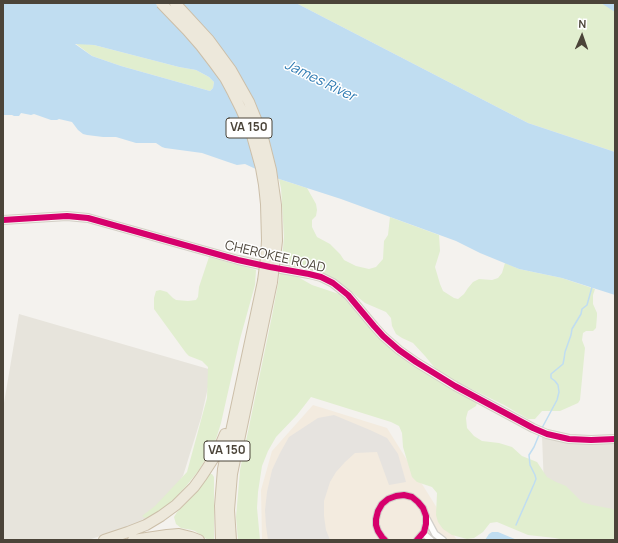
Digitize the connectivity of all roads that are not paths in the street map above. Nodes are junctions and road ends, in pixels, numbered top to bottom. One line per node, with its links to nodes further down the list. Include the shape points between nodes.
1 (161, 3): 4 (highway, VA 150, bridge, via 214,62 233,93 249,128 264,185)
2 (175, 3): 4 (highway, VA 150, bridge, via 209,40 231,70 249,102 262,134 276,205 277,241)
3 (3, 220): 6 (street, CHEROKEE ROAD, via 67,216 88,218 238,260 321,277 348,295 378,331 399,350 455,386 547,434 569,439)
4 (267, 281): 5 (highway, VA 150); 13 (highway, VA 150, via 232,474 229,510)
5 (245, 362): 9 (highway, via 220,446 213,461 194,487 176,505 154,521); 12 (highway, VA 150, via 223,474)
6 (615, 439)
7 (426, 518): 8 (street); 14 (street, via 423,508 412,497 404,495 388,499 379,508 376,519 378,531); 17 (street, via 435,534)
8 (423, 533): 15 (street); 16 (street)
9 (104, 540)
10 (133, 540): 11 (highway, via 172,534 186,535)
11 (199, 540)
12 (221, 540)
13 (231, 540)
14 (386, 540)
15 (417, 540)
16 (432, 540)
17 (443, 540)

